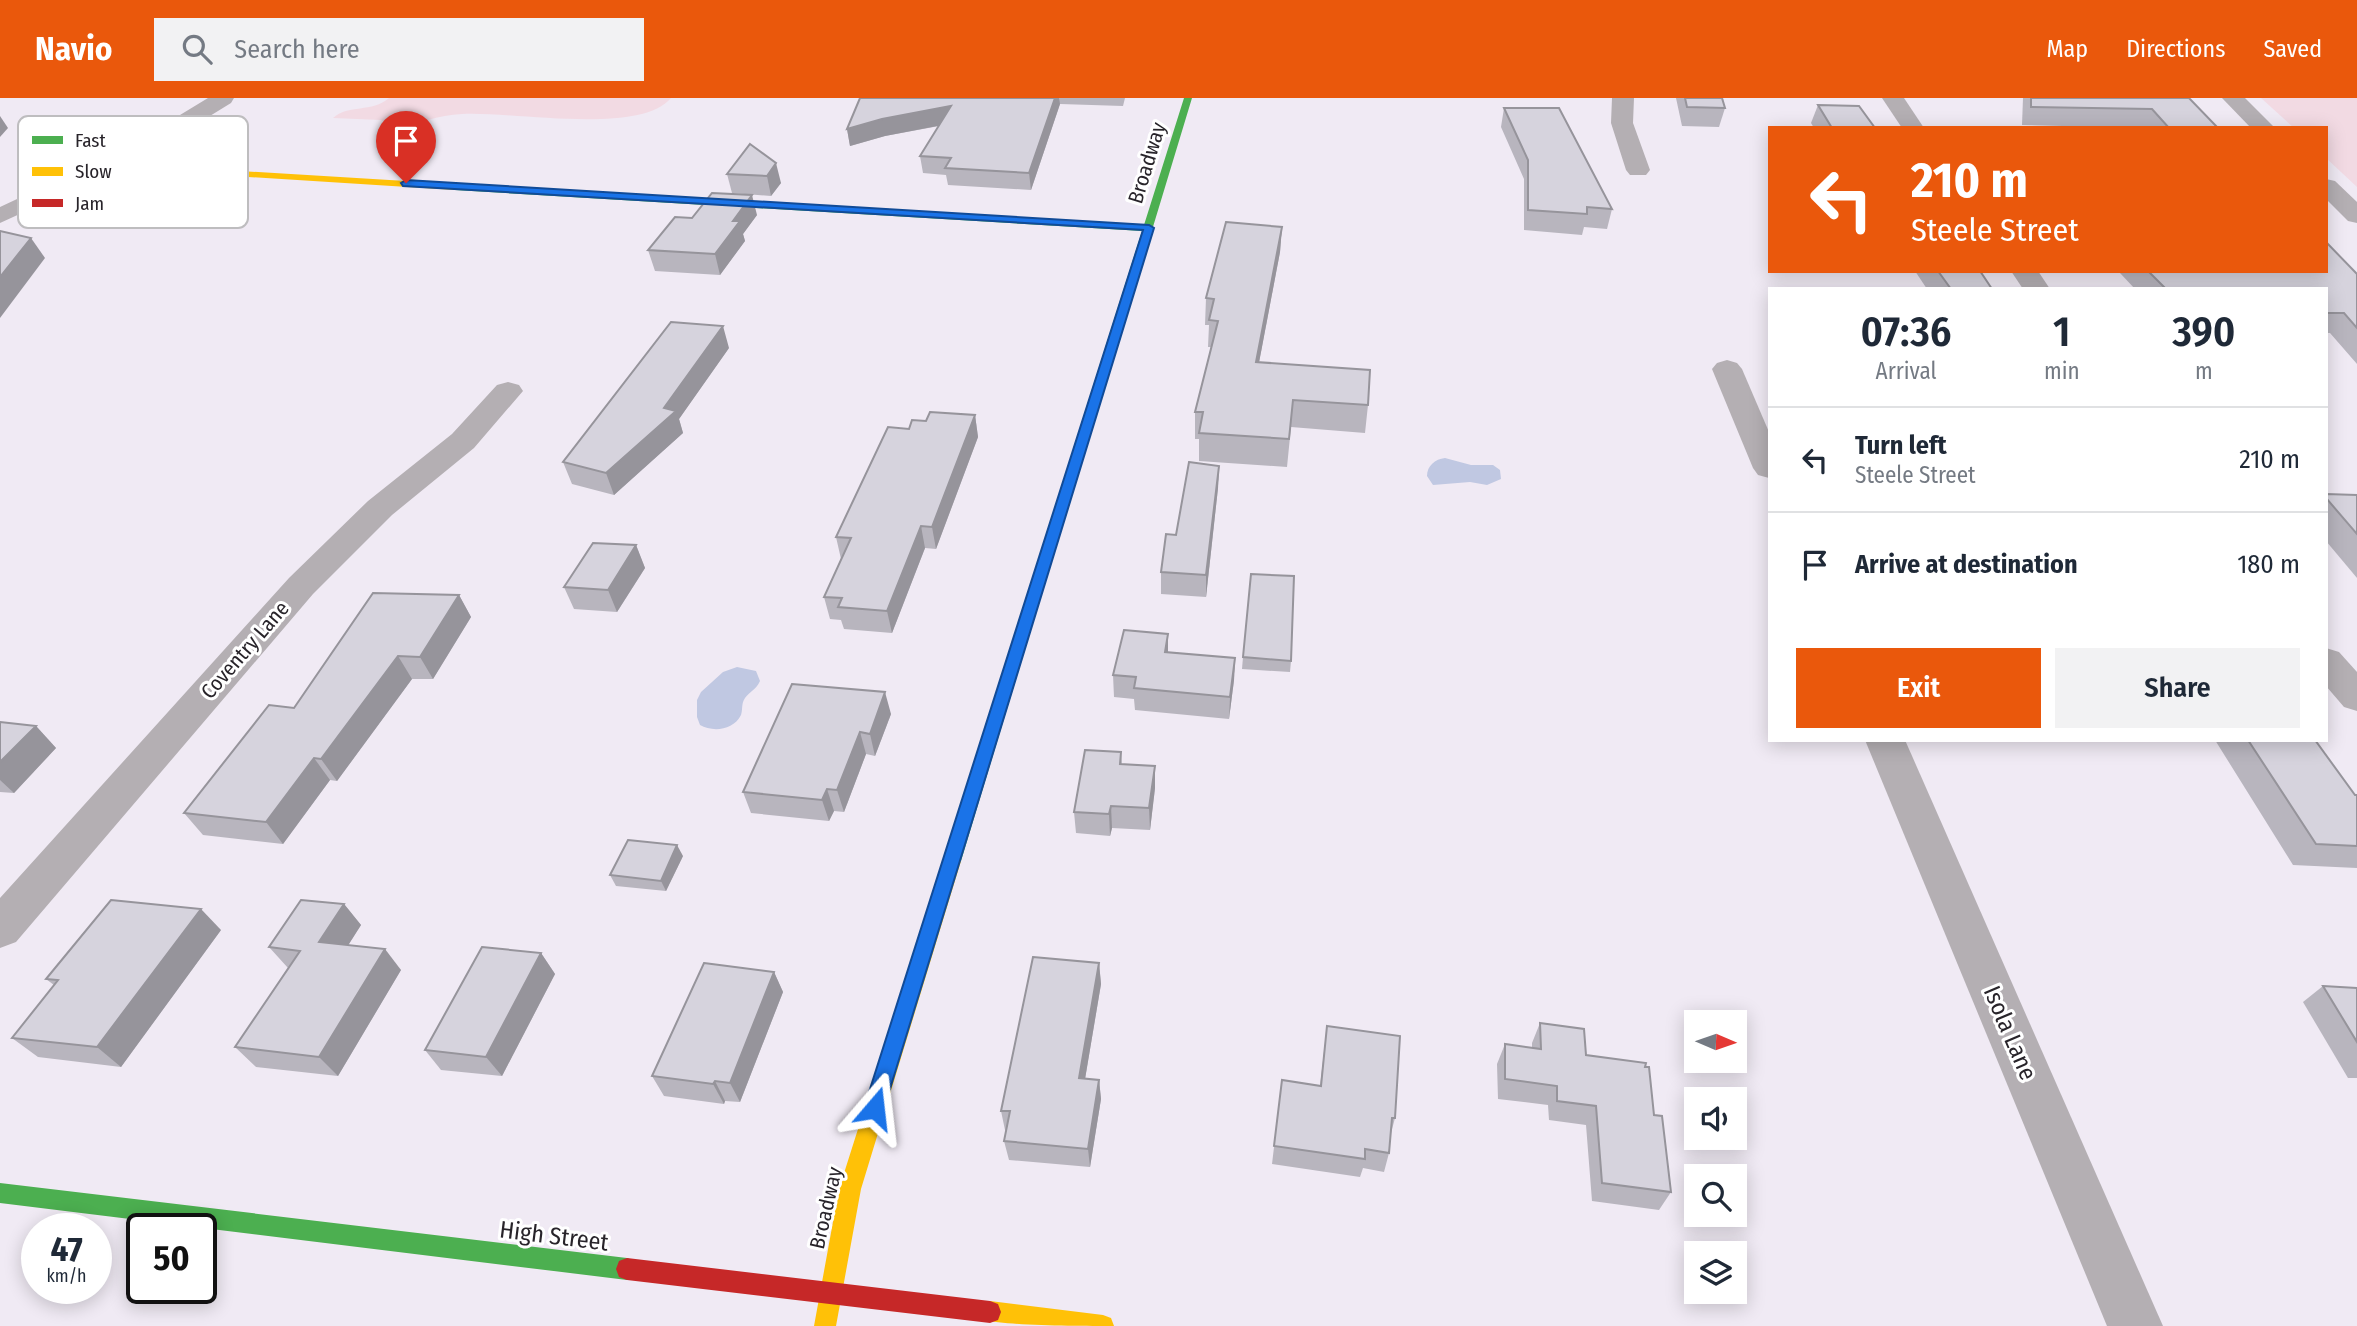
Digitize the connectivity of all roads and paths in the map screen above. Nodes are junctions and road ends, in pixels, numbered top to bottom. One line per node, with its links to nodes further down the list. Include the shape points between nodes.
1 (223, 98): 6 (street)
2 (1188, 98): 15 (street, Broadway)
3 (1623, 98): 9 (street, via 1622,123)
4 (1893, 98): 7 (street)
5 (2233, 98): 8 (street)
6 (195, 116)
7 (1912, 126)
8 (2262, 126)
9 (1638, 170)
10 (248, 174): 15 (street)
11 (2328, 188): 14 (street)
12 (18, 208): 13 (street)
13 (0, 216)
14 (2357, 216)
15 (1149, 228): 24 (street, Broadway, via 850,1189)
16 (1727, 369): 18 (street)
17 (508, 391): 22 (street, Coventry Lane, via 463,441 380,508 301,586)
18 (1768, 466)
19 (2328, 662): 20 (street)
20 (2357, 696)
21 (1886, 742): 27 (street, Isola Lane)
22 (0, 929)
23 (0, 1193): 24 (street, High Street)
24 (829, 1292): 25 (street, Broadway); 26 (street, High Street)
25 (825, 1326)
26 (1102, 1326)
27 (2135, 1326)

